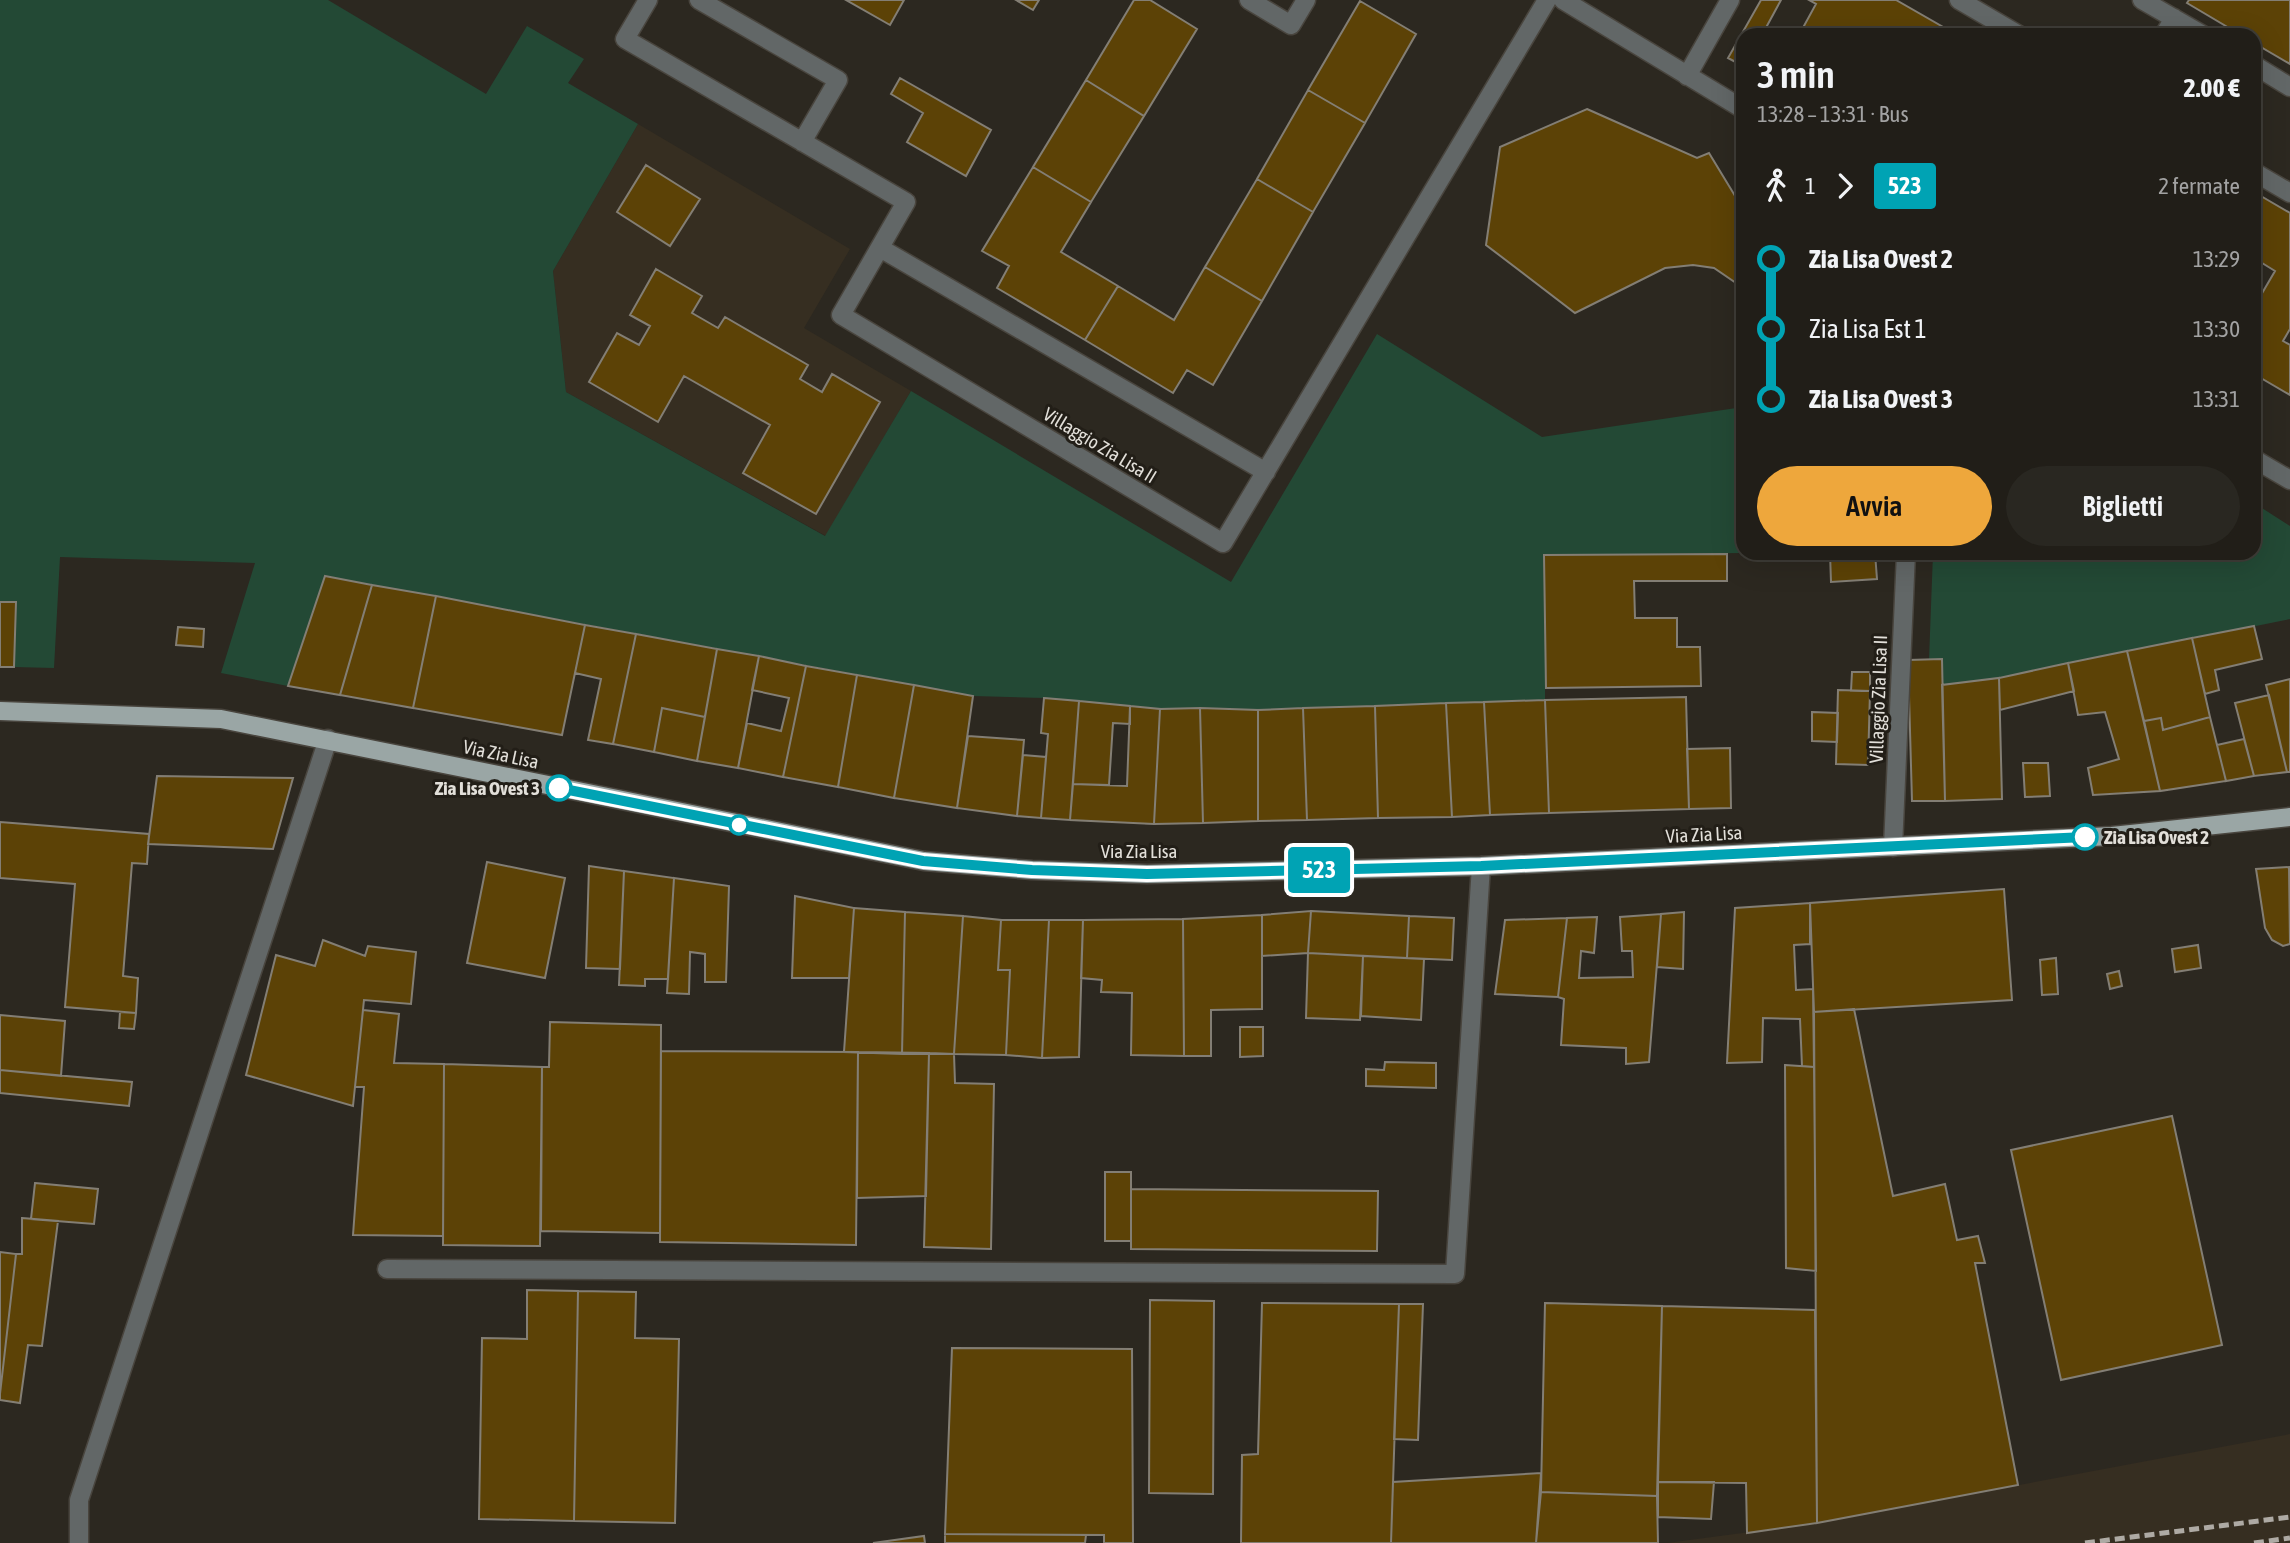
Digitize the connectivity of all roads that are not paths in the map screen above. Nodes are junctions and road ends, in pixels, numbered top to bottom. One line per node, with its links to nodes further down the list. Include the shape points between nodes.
1 (648, 0): 18 (street, Villaggio Zia Lisa II, via 625,39)
2 (699, 0): 18 (street, via 838,80)
3 (1249, 0): 4 (street, via 1291,25)
4 (1307, 0)
5 (1547, 0): 23 (street, Villaggio Zia Lisa II)
6 (1563, 0): 15 (street)
7 (1730, 0): 15 (street)
8 (1959, 0): 11 (street)
9 (2141, 0): 10 (street)
10 (2174, 18): 12 (street); 13 (street)
11 (2007, 28)
12 (2168, 28)
13 (2191, 28)
14 (2261, 69): 16 (street)
15 (1687, 76): 17 (street)
16 (2290, 87)
17 (1736, 105)
18 (802, 142): 21 (street, Villaggio Zia Lisa II, via 906,202)
19 (2261, 176): 20 (street)
20 (2290, 193)
21 (880, 248): 23 (street); 23 (street, Villaggio Zia Lisa II, via 841,315 1223,543)
22 (2261, 463): 24 (street)
23 (1266, 472)
24 (2290, 480)
25 (1906, 560): 29 (street, Villaggio Zia Lisa II)
26 (0, 711): 27 (main road, Via Zia Lisa, via 221,719)
27 (328, 739): 30 (main road, Via Zia Lisa, via 923,861 1147,874); 32 (street, via 79,1500)
28 (2290, 817): 29 (main road, Via Zia Lisa, via 2112,836)
29 (1893, 846): 30 (main road, Via Zia Lisa)
30 (1481, 866): 31 (street, via 1455,1274)
31 (387, 1269)
32 (79, 1543)

